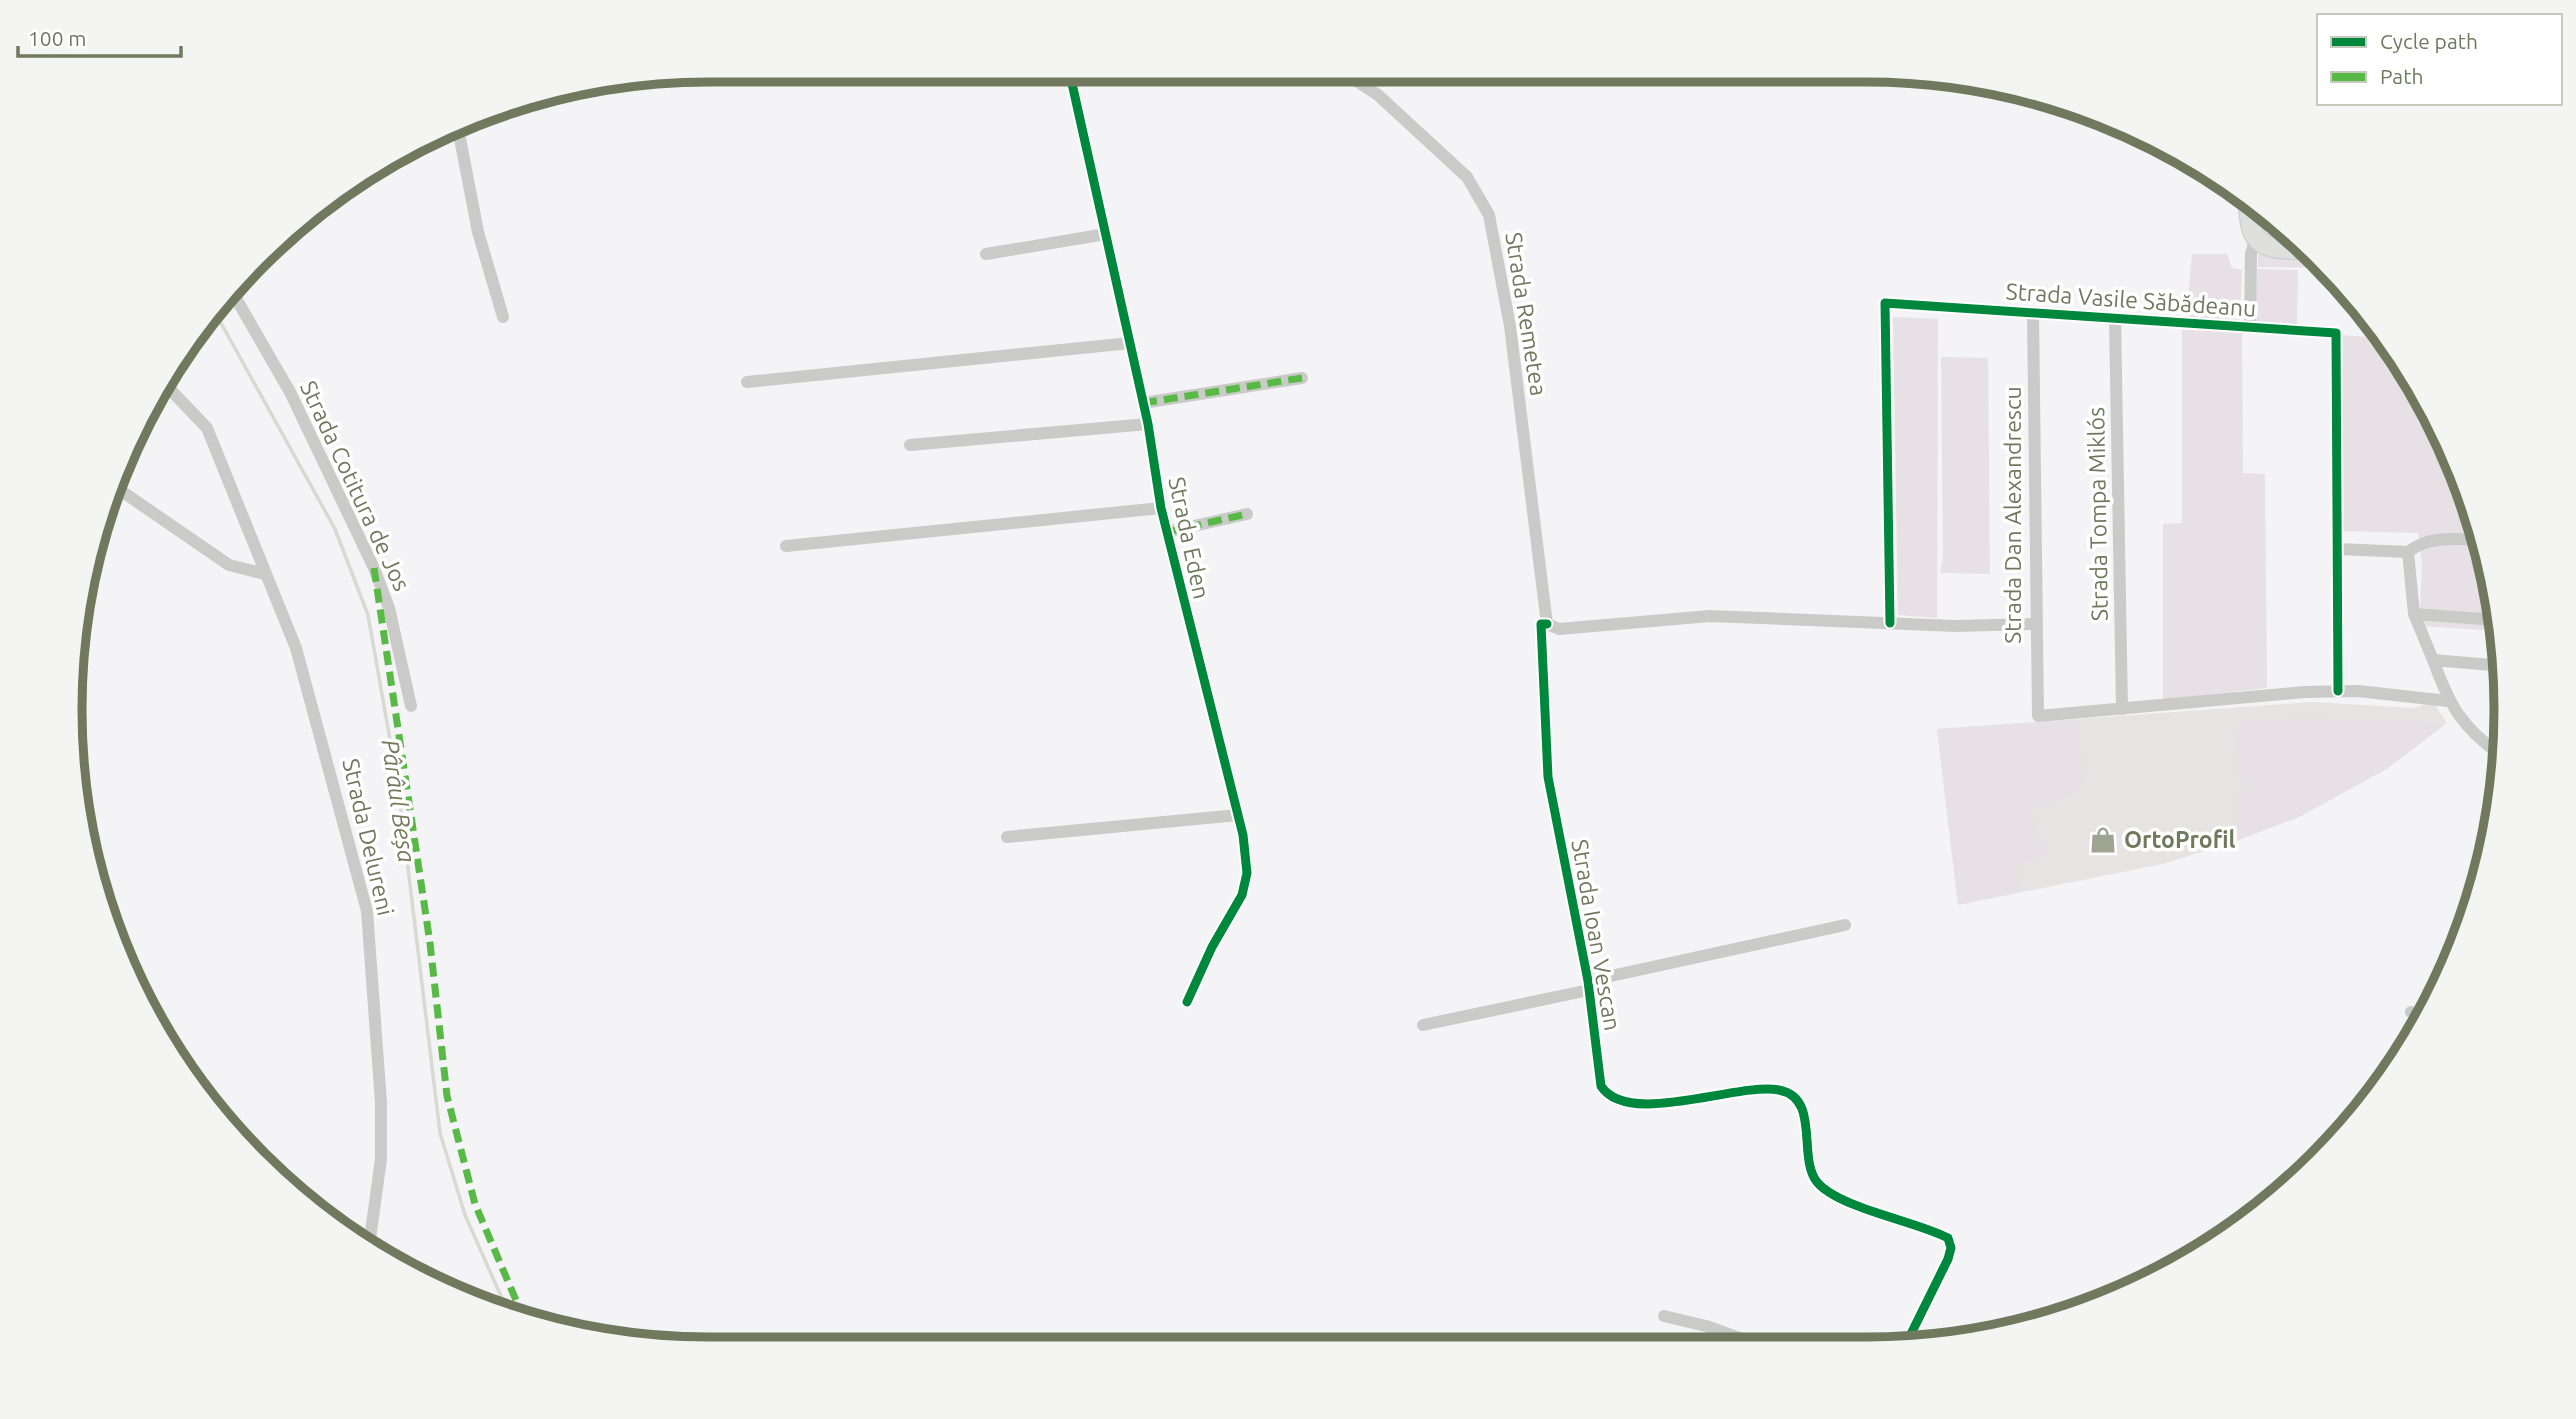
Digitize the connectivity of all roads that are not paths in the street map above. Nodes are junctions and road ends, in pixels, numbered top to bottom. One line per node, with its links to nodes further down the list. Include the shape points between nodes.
1 (1072, 82): 5 (street, Strada Eden)
2 (1360, 82): 33 (street, Strada Remetea, via 1459,170 1489,215 1510,326)
3 (459, 134): 11 (street, via 478,232)
4 (2250, 213): 6 (main road)
5 (1106, 234): 8 (street); 14 (street, Strada Eden)
6 (2256, 239): 7 (main road, via 2274,249); 13 (street, Strada Vasile Săbădeanu, via 2251,253)
7 (2292, 249)
8 (986, 254)
9 (236, 298): 39 (street, Strada Cotitura de Jos, via 290,392 373,568 389,608)
10 (2033, 313): 12 (street, Strada Vasile Săbădeanu); 32 (street, Strada Vasile Săbădeanu, via 1885,303); 34 (street, Strada Dan Alexandrescu)
11 (503, 317)
12 (2115, 318): 13 (street, Strada Vasile Săbădeanu); 40 (street, Strada Tompa Miklós)
13 (2250, 328): 27 (street, Strada Vasile Săbădeanu, via 2336,333)
14 (1130, 343): 16 (street); 18 (street, Strada Eden)
15 (1302, 378): 18 (street)
16 (747, 382)
17 (170, 389): 29 (street, Strada Delureni, via 207,428)
18 (1143, 403): 19 (street, Strada Eden)
19 (1148, 424): 20 (street); 22 (street, Strada Eden)
20 (910, 445)
21 (122, 491): 29 (street, via 229,565)
22 (1161, 508): 24 (street, Strada Eden); 26 (street, Strada Eden)
23 (1247, 514): 24 (street)
24 (1167, 532): 42 (street, Strada Eden)
25 (2470, 540): 28 (street, via 2438,539)
26 (786, 545)
27 (2337, 550): 28 (street); 37 (street, Strada Vasile Săbădeanu)
28 (2408, 552): 30 (street)
29 (265, 574): 50 (street, Strada Delureni, via 296,648 367,911 381,1103 381,1159)
30 (2414, 614): 31 (street); 35 (street)
31 (2487, 619)
32 (1890, 623): 33 (street, via 1710,616 1559,629); 34 (street)
33 (1547, 624): 45 (street, Strada Ioan Vescan, via 1541,624 1548,777)
34 (2034, 624): 40 (street, Strada Dan Alexandrescu, via 2038,716)
35 (2433, 660): 36 (street); 38 (street)
36 (2492, 665)
37 (2338, 691): 38 (street); 40 (street)
38 (2448, 701): 41 (street)
39 (411, 706)
40 (2122, 709)
41 (2492, 748)
42 (1238, 815): 43 (street); 46 (street, Strada Eden, via 1247,873 1242,895)
43 (1007, 837)
44 (1845, 925): 45 (street, Strada Ioan Vescan)
45 (1589, 986): 49 (street, Strada Ioan Vescan); 52 (street, Strada Ioan Vescan, via 1601,1086 1607,1096 1617,1101 1665,1103 1768,1089 1783,1091 1801,1107 1810,1169 1830,1193 1948,1238 1948,1259)
46 (1187, 1002)
47 (2411, 1012): 48 (street)
48 (2414, 1015)
49 (1423, 1025)
50 (370, 1237)
51 (1664, 1316): 53 (street)
52 (1911, 1335)
53 (1737, 1337)

